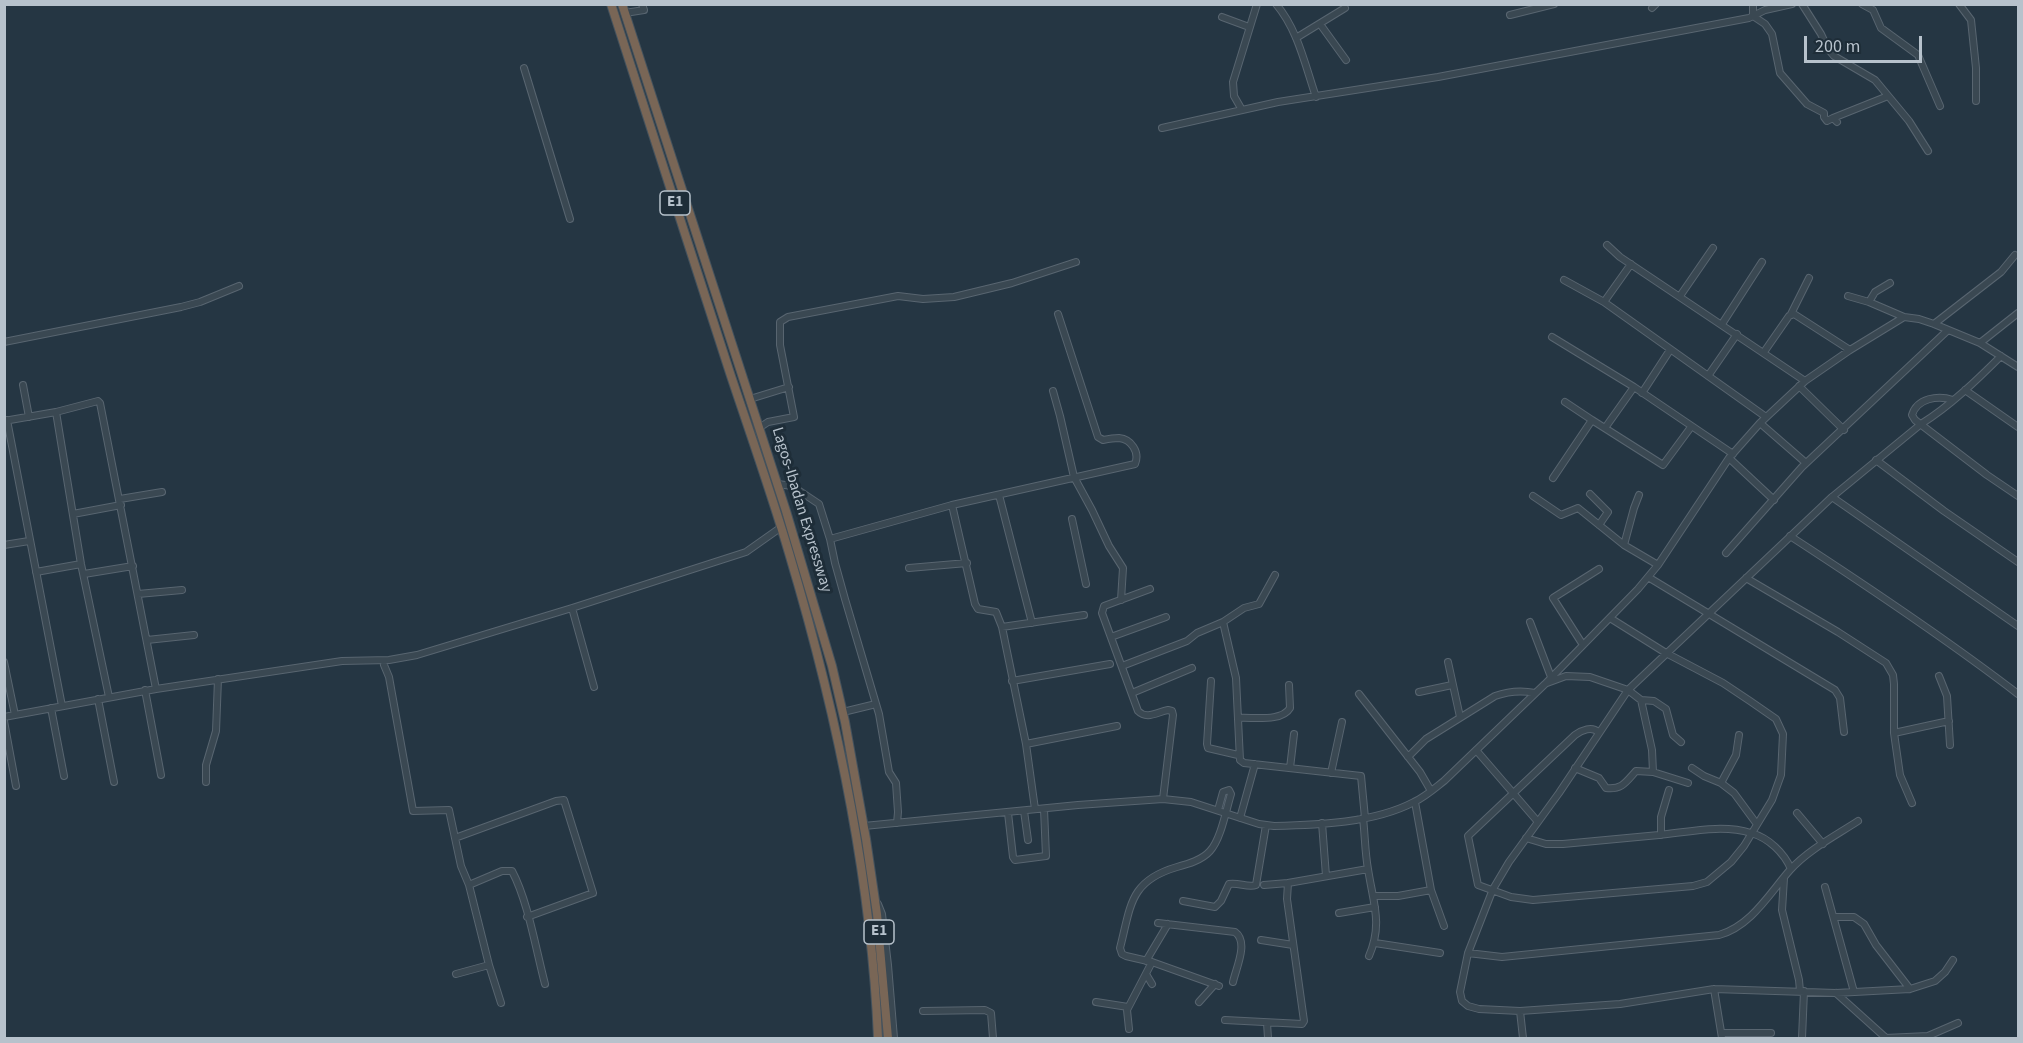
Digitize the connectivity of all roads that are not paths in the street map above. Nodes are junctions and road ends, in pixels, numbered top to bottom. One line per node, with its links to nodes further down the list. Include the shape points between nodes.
1 (611, 4): 103 (highway, Lagos-Ibadan Expressway / E1)
2 (642, 4): 14 (street, via 644,10)
3 (1257, 4): 19 (street)
4 (1276, 4): 20 (street)
5 (1554, 4): 15 (street)
6 (1753, 4): 16 (street)
7 (1762, 4): 13 (street)
8 (1792, 4): 13 (street)
9 (1802, 4): 23 (street, via 1834,56 1875,80)
10 (1862, 4): 26 (street, via 1873,10 1881,28 1918,55)
11 (1959, 4): 25 (street, via 1971,20)
12 (1346, 8): 18 (street)
13 (1772, 8): 16 (street)
14 (623, 9): 69 (highway, Lagos-Ibadan Expressway / E1)
15 (1509, 15)
16 (1753, 16): 23 (street, via 1772,34 1780,73 1811,107 1824,113 1827,121); 24 (street)
17 (1222, 17): 19 (street)
18 (1320, 24): 20 (street); 21 (street)
19 (1249, 27): 27 (street, via 1233,82 1234,96)
20 (1296, 38): 24 (street)
21 (1346, 60)
22 (524, 68): 30 (street)
23 (1888, 96): 29 (street)
24 (1316, 97): 27 (street)
25 (1976, 101)
26 (1940, 106)
27 (1242, 110): 28 (street)
28 (1162, 128)
29 (1928, 151)
30 (570, 219)
31 (1607, 245): 36 (street)
32 (1713, 248): 41 (street)
33 (2015, 255): 50 (street, via 2001,272)
34 (1076, 262): 64 (street, via 954,297 898,296 788,317 780,322 780,345)
35 (1762, 262): 49 (street)
36 (1631, 264): 41 (street); 43 (street)
37 (1809, 278): 47 (street)
38 (1564, 280): 43 (street)
39 (1890, 283): 44 (street, via 1875,292)
40 (238, 286): 54 (street, via 181,308)
41 (1680, 296): 49 (street)
42 (1848, 296): 44 (street)
43 (1604, 302): 56 (street)
44 (1869, 302): 48 (street)
45 (2019, 313): 55 (street)
46 (1058, 314): 87 (street, via 1098,437 1127,440 1137,458 1135,464)
47 (1791, 314): 57 (street); 58 (street)
48 (1904, 317): 50 (street); 57 (street)
49 (1722, 324): 52 (street)
50 (1934, 324): 51 (street)
51 (1948, 330): 55 (street); 83 (street)
52 (1737, 334): 58 (street); 61 (street)
53 (1552, 337): 65 (street)
54 (4, 342)
55 (1980, 343): 59 (street)
56 (1670, 350): 61 (street); 68 (street)
57 (1850, 350): 62 (street)
58 (1764, 352): 62 (street)
59 (2001, 356): 60 (street); 66 (street)
60 (2019, 367)
61 (1708, 376): 74 (street)
62 (1802, 383): 74 (street); 83 (street)
63 (23, 385): 73 (street)
64 (789, 387): 69 (street); 80 (street, via 794,417 768,422)
65 (1634, 387): 68 (street); 81 (street)
66 (1965, 390): 70 (street); 82 (street)
67 (1053, 391): 87 (street)
68 (1642, 393): 79 (street)
69 (750, 399): 80 (highway, Lagos-Ibadan Expressway / E1)
70 (1953, 400): 78 (street); 78 (street, via 1936,396 1915,408 1912,415)
71 (1565, 402): 76 (street)
72 (56, 412): 73 (street); 98 (street, via 100,403); 100 (street)
73 (29, 417): 75 (street)
74 (1766, 417): 77 (street)
75 (6, 420): 106 (street)
76 (1592, 420): 81 (street); 88 (street)
77 (1760, 423): 84 (street); 86 (street)
78 (1921, 424): 85 (street); 95 (street)
79 (1691, 427): 81 (street, via 1663,465); 84 (street)
80 (759, 428): 89 (highway, Lagos-Ibadan Expressway / E1)
81 (1605, 428)
82 (2019, 428)
83 (1844, 430): 86 (street)
84 (1731, 456): 97 (street); 114 (street)
85 (1876, 460): 96 (street); 110 (street)
86 (1806, 463): 97 (street)
87 (1074, 477): 92 (street); 126 (street, via 1123,568)
88 (1553, 478)
89 (778, 484): 105 (street, via 792,486 819,504); 173 (highway, Lagos-Ibadan Expressway / E1)
90 (162, 492): 98 (street)
91 (1590, 494): 102 (street, via 1608,512)
92 (999, 495): 99 (street); 134 (street)
93 (1639, 495): 108 (street)
94 (1533, 496): 102 (street, via 1561,515 1578,508)
95 (2019, 496)
96 (1832, 497): 104 (street); 135 (street)
97 (1774, 500): 109 (street)
98 (120, 502): 100 (street); 113 (street)
99 (952, 505): 105 (street); 111 (street)
100 (73, 514): 112 (street)
101 (1072, 519): 122 (street)
102 (1599, 525): 108 (street)
103 (780, 528): 127 (street, via 746,552); 284 (highway, Lagos-Ibadan Expressway / E1, via 834,724 855,833)
104 (1790, 536): 121 (street); 166 (street, via 1891,602)
105 (830, 539): 170 (street)
106 (29, 541): 107 (street); 117 (street)
107 (4, 545)
108 (1624, 545): 114 (street)
109 (1726, 554)
110 (2019, 562)
111 (967, 563): 115 (street); 136 (street, via 978,609 996,612)
112 (81, 564): 117 (street); 118 (street)
113 (133, 566): 118 (street); 125 (street)
114 (1658, 566): 120 (street)
115 (909, 568)
116 (1599, 569): 140 (street, via 1553,598)
117 (36, 572): 171 (street)
118 (84, 574): 167 (street)
119 (1275, 575): 132 (street, via 1259,604 1244,608)
120 (1648, 577): 128 (street); 131 (street)
121 (1746, 578): 128 (street); 183 (street, via 1886,663 1893,675)
122 (1086, 584)
123 (1150, 589): 126 (street)
124 (182, 590): 125 (street)
125 (138, 594): 139 (street)
126 (1121, 600): 138 (street, via 1102,609)
127 (572, 608): 152 (street, via 417,655 342,661); 158 (street)
128 (1707, 614): 141 (street); 182 (street, via 1835,690 1840,698)
129 (1084, 615): 134 (street)
130 (1166, 617): 138 (street)
131 (1610, 618): 140 (street); 141 (street)
132 (1223, 622): 146 (street, via 1187,641); 176 (street, via 1236,678)
133 (1530, 622): 151 (street)
134 (1032, 623): 136 (street)
135 (2019, 626)
136 (1002, 627): 153 (street)
137 (194, 635): 139 (street)
138 (1111, 638): 146 (street)
139 (147, 640): 159 (street)
140 (1583, 645): 148 (street)
141 (1666, 653): 161 (street); 224 (street, via 1723,683 1776,719 1783,744 1780,775 1772,800)
142 (1448, 662): 157 (street)
143 (5, 664): 174 (street)
144 (1110, 664): 153 (street)
145 (384, 665): 229 (street, via 413,811 449,810)
146 (1122, 666): 163 (street)
147 (1192, 668): 163 (street)
148 (1559, 670): 149 (street); 151 (street)
149 (1566, 676): 155 (street); 161 (street, via 1590,677)
150 (1939, 676): 178 (street, via 1946,693)
151 (1551, 677): 155 (street)
152 (218, 679): 159 (street); 201 (street, via 216,731 206,765)
153 (1012, 681): 187 (street)
154 (1211, 681): 190 (street, via 1208,748)
155 (1545, 684): 164 (street)
156 (1289, 685): 176 (street, via 1290,708 1285,714)
157 (1452, 685): 162 (street); 175 (street)
158 (594, 687)
159 (156, 689): 160 (street)
160 (145, 690): 167 (street); 198 (street)
161 (1628, 690): 169 (street); 181 (street)
162 (1419, 692)
163 (1132, 693): 208 (street, via 1142,715 1172,711)
164 (1535, 693): 175 (street, via 1505,692); 189 (street)
165 (1359, 694): 191 (street)
166 (2018, 694)
167 (109, 698): 168 (street)
168 (98, 699): 171 (street); 200 (street)
169 (1641, 700): 186 (street, via 1654,701 1666,709 1673,735); 196 (street)
170 (876, 704): 173 (street); 222 (street, via 889,772 896,783)
171 (62, 706): 172 (street)
172 (51, 708): 174 (street); 199 (street)
173 (843, 712): 226 (highway, Lagos-Ibadan Expressway / E1)
174 (15, 715): 177 (street)
175 (1460, 717): 191 (street, via 1426,739)
176 (1238, 718): 190 (street)
177 (4, 719): 204 (street)
178 (1949, 721): 183 (street); 188 (street)
179 (1342, 722): 197 (street)
180 (1117, 726): 187 (street)
181 (1599, 732): 194 (street); 207 (street, via 1587,729 1575,735)
182 (1844, 732)
183 (1894, 733): 210 (street, via 1900,775)
184 (1294, 734): 193 (street)
185 (1739, 735): 203 (street, via 1736,754)
186 (1681, 742)
187 (1026, 744): 211 (street)
188 (1950, 745)
189 (1476, 750): 206 (street); 207 (street)
190 (1238, 755): 192 (street, via 1244,763)
191 (1408, 757): 206 (street)
192 (1255, 764): 193 (street); 218 (street)
193 (1290, 768): 197 (street)
194 (1575, 768): 196 (street, via 1599,778 1606,788 1612,789 1626,784 1636,771); 221 (street)
195 (1692, 768): 203 (street)
196 (1653, 772): 202 (street)
197 (1331, 773): 219 (street, via 1361,776)
198 (160, 775)
199 (64, 776)
200 (114, 782)
201 (206, 782)
202 (1688, 783)
203 (1720, 783): 224 (street, via 1734,793)
204 (16, 786)
205 (1669, 790): 228 (street, via 1661,817)
206 (1431, 791): 209 (street)
207 (1513, 795): 221 (street); 242 (street, via 1468,837 1478,885)
208 (1163, 799): 212 (street); 213 (street)
209 (1415, 802): 219 (street); 241 (street)
210 (1912, 803)
211 (1035, 809): 212 (street); 214 (street)
212 (1044, 809): 215 (street, via 1046,855 1015,860)
213 (1218, 810): 216 (street); 216 (street, via 1223,792 1229,790)
214 (1024, 811): 215 (street); 231 (street)
215 (1008, 813): 222 (street)
216 (1225, 813): 218 (street); 259 (street, via 1210,850 1195,861 1154,876 1136,893 1120,948 1125,956)
217 (1797, 813): 232 (street)
218 (1240, 818): 225 (street)
219 (1364, 818): 223 (street); 233 (street)
220 (1858, 821): 232 (street)
221 (1538, 822): 230 (street)
222 (897, 823): 226 (street)
223 (1322, 823): 225 (street); 235 (street)
224 (1756, 823): 227 (street)
225 (1266, 825): 244 (street, via 1256,885 1228,885 1215,907)
226 (865, 826): 285 (highway, Lagos-Ibadan Expressway / E1); 286 (street, via 882,914)
227 (1751, 833): 228 (street, via 1718,829); 234 (street, via 1783,854); 242 (street, via 1719,873 1693,886 1533,900)
228 (1661, 835): 230 (street, via 1563,844)
229 (455, 838): 238 (street); 247 (street, via 564,800 593,893)
230 (1527, 838): 242 (street)
231 (1028, 840)
232 (1823, 844): 234 (street)
233 (1368, 869): 235 (street); 243 (street)
234 (1791, 869): 236 (street)
235 (1326, 876): 237 (street)
236 (1784, 878): 256 (street, via 1740,926 1719,935 1502,957); 268 (street, via 1782,910)
237 (1288, 883): 239 (street); 254 (street)
238 (470, 885): 247 (street, via 502,871 512,872); 260 (street)
239 (1264, 885)
240 (1825, 887): 248 (street)
241 (1431, 890): 243 (street); 251 (street)
242 (1492, 890): 256 (street)
243 (1374, 896): 245 (street)
244 (1183, 901)
245 (1375, 907): 246 (street); 253 (street)
246 (1339, 913)
247 (527, 917): 264 (street)
248 (1834, 917): 267 (street, via 1854,918 1864,924); 269 (street)
249 (1158, 923): 250 (street)
250 (1168, 924): 259 (street); 263 (street, via 1241,936)
251 (1444, 926)
252 (1261, 940): 254 (street)
253 (1375, 943): 255 (street); 257 (street)
254 (1293, 945): 278 (street, via 1304,1021 1299,1025)
255 (1440, 953)
256 (1468, 953): 276 (street, via 1460,992 1462,1001 1479,1010)
257 (1369, 956)
258 (1953, 960): 267 (street, via 1935,981)
259 (1149, 962): 262 (street); 272 (street, via 1217,985)
260 (489, 965): 261 (street); 273 (street)
261 (456, 974)
262 (1146, 974): 265 (street); 274 (street)
263 (1233, 982)
264 (545, 984)
265 (1152, 984)
266 (1714, 989): 268 (street); 276 (street, via 1620,1004); 282 (street)
267 (1910, 989): 269 (street)
268 (1802, 991): 270 (street); 290 (street)
269 (1854, 992): 270 (street)
270 (1836, 993): 291 (street)
271 (1096, 1002): 274 (street)
272 (1199, 1002)
273 (501, 1003)
274 (1128, 1007): 280 (street)
275 (922, 1011): 287 (street, via 991,1012)
276 (1520, 1011): 289 (street)
277 (1225, 1020): 278 (street)
278 (1267, 1023): 288 (street)
279 (1958, 1023): 283 (street)
280 (1129, 1029)
281 (1771, 1033): 282 (street)
282 (1722, 1036)
283 (1930, 1037): 291 (street)
284 (878, 1038)
285 (888, 1038)
286 (894, 1038)
287 (993, 1038)
288 (1268, 1038)
289 (1523, 1038)
290 (1802, 1038)
291 (1885, 1038)

